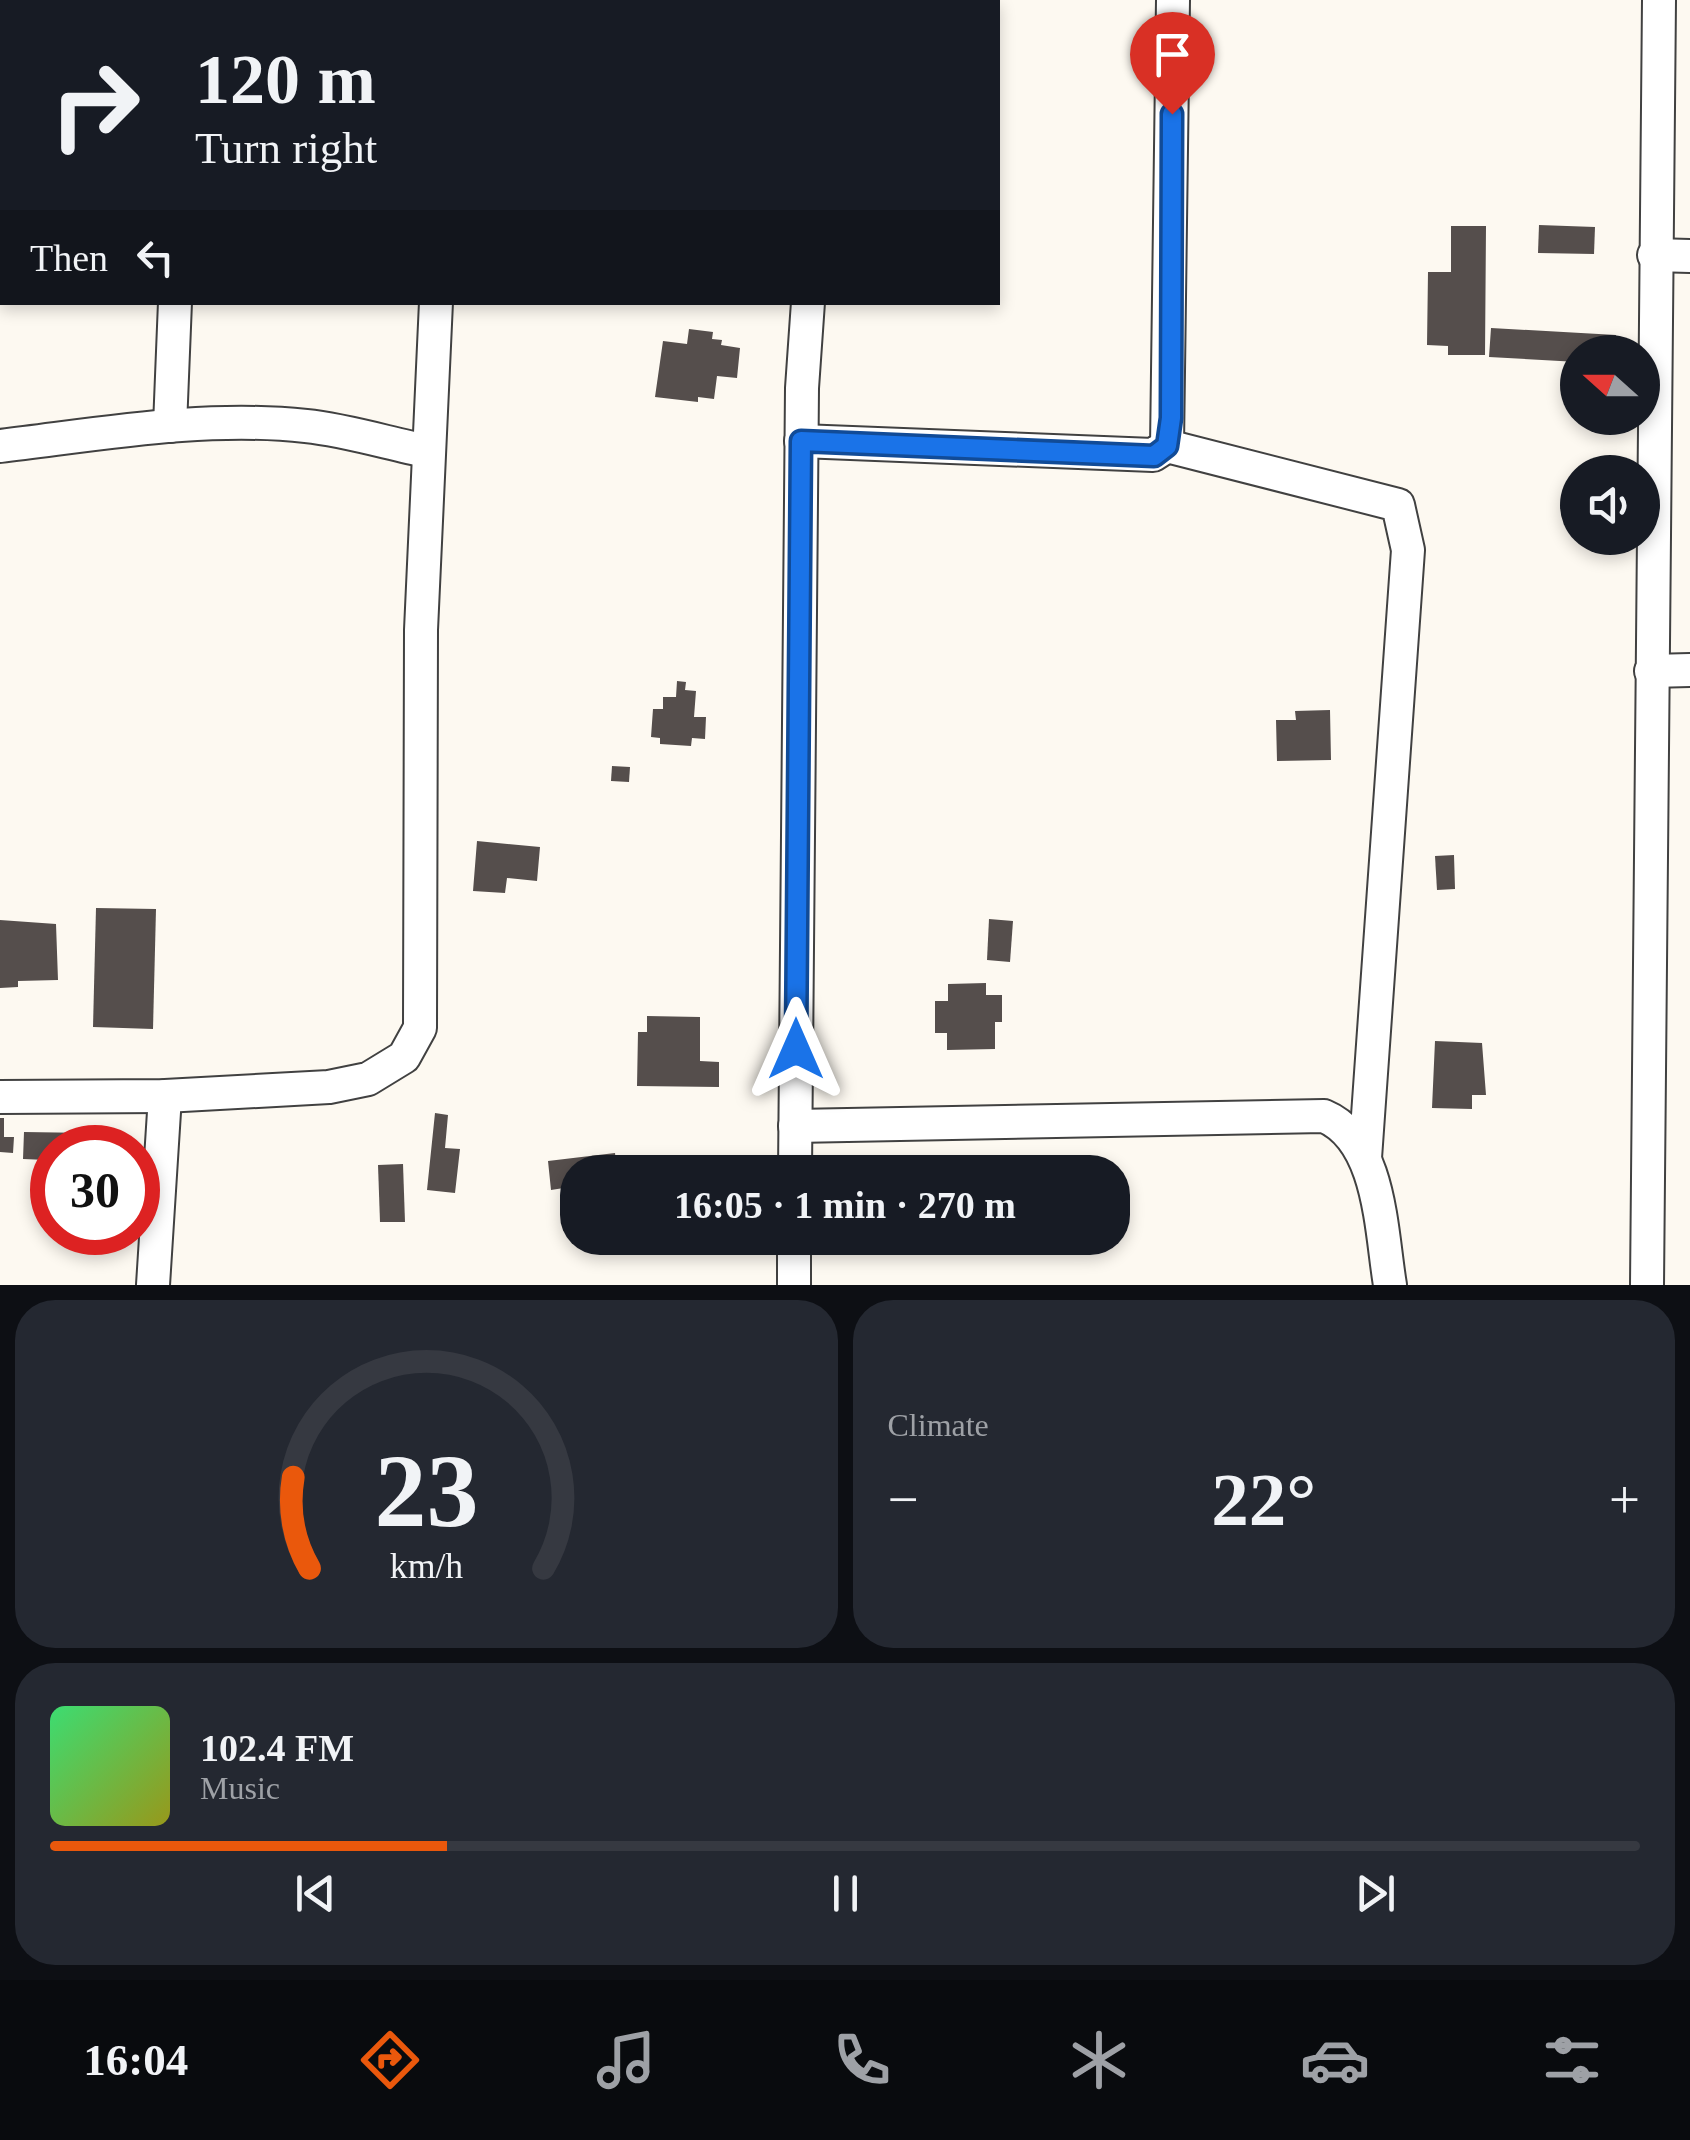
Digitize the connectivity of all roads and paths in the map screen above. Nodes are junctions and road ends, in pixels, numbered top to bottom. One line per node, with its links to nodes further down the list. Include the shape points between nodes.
1 (1173, 0): 11 (street)
2 (1659, 0): 3 (street)
3 (1654, 255): 4 (street); 14 (street)
4 (1690, 256)
5 (176, 305): 8 (street)
6 (436, 305): 12 (street)
7 (808, 305): 9 (street)
8 (170, 426): 10 (street); 12 (street, via 308,426)
9 (801, 441): 11 (street, via 1154,456); 17 (street)
10 (0, 446)
11 (1167, 446): 19 (street, via 1398,505 1408,550)
12 (426, 451): 15 (street, via 420,1028 404,1057 368,1079)
13 (1690, 670): 14 (street)
14 (1651, 671): 24 (street)
15 (165, 1096): 16 (street); 21 (street)
16 (0, 1098)
17 (795, 1126): 18 (street); 19 (street, via 1324,1116 1352,1134)
18 (795, 1155)
19 (1365, 1158): 23 (street)
20 (794, 1255): 22 (street)
21 (154, 1285)
22 (794, 1285)
23 (1390, 1285)
24 (1647, 1285)

